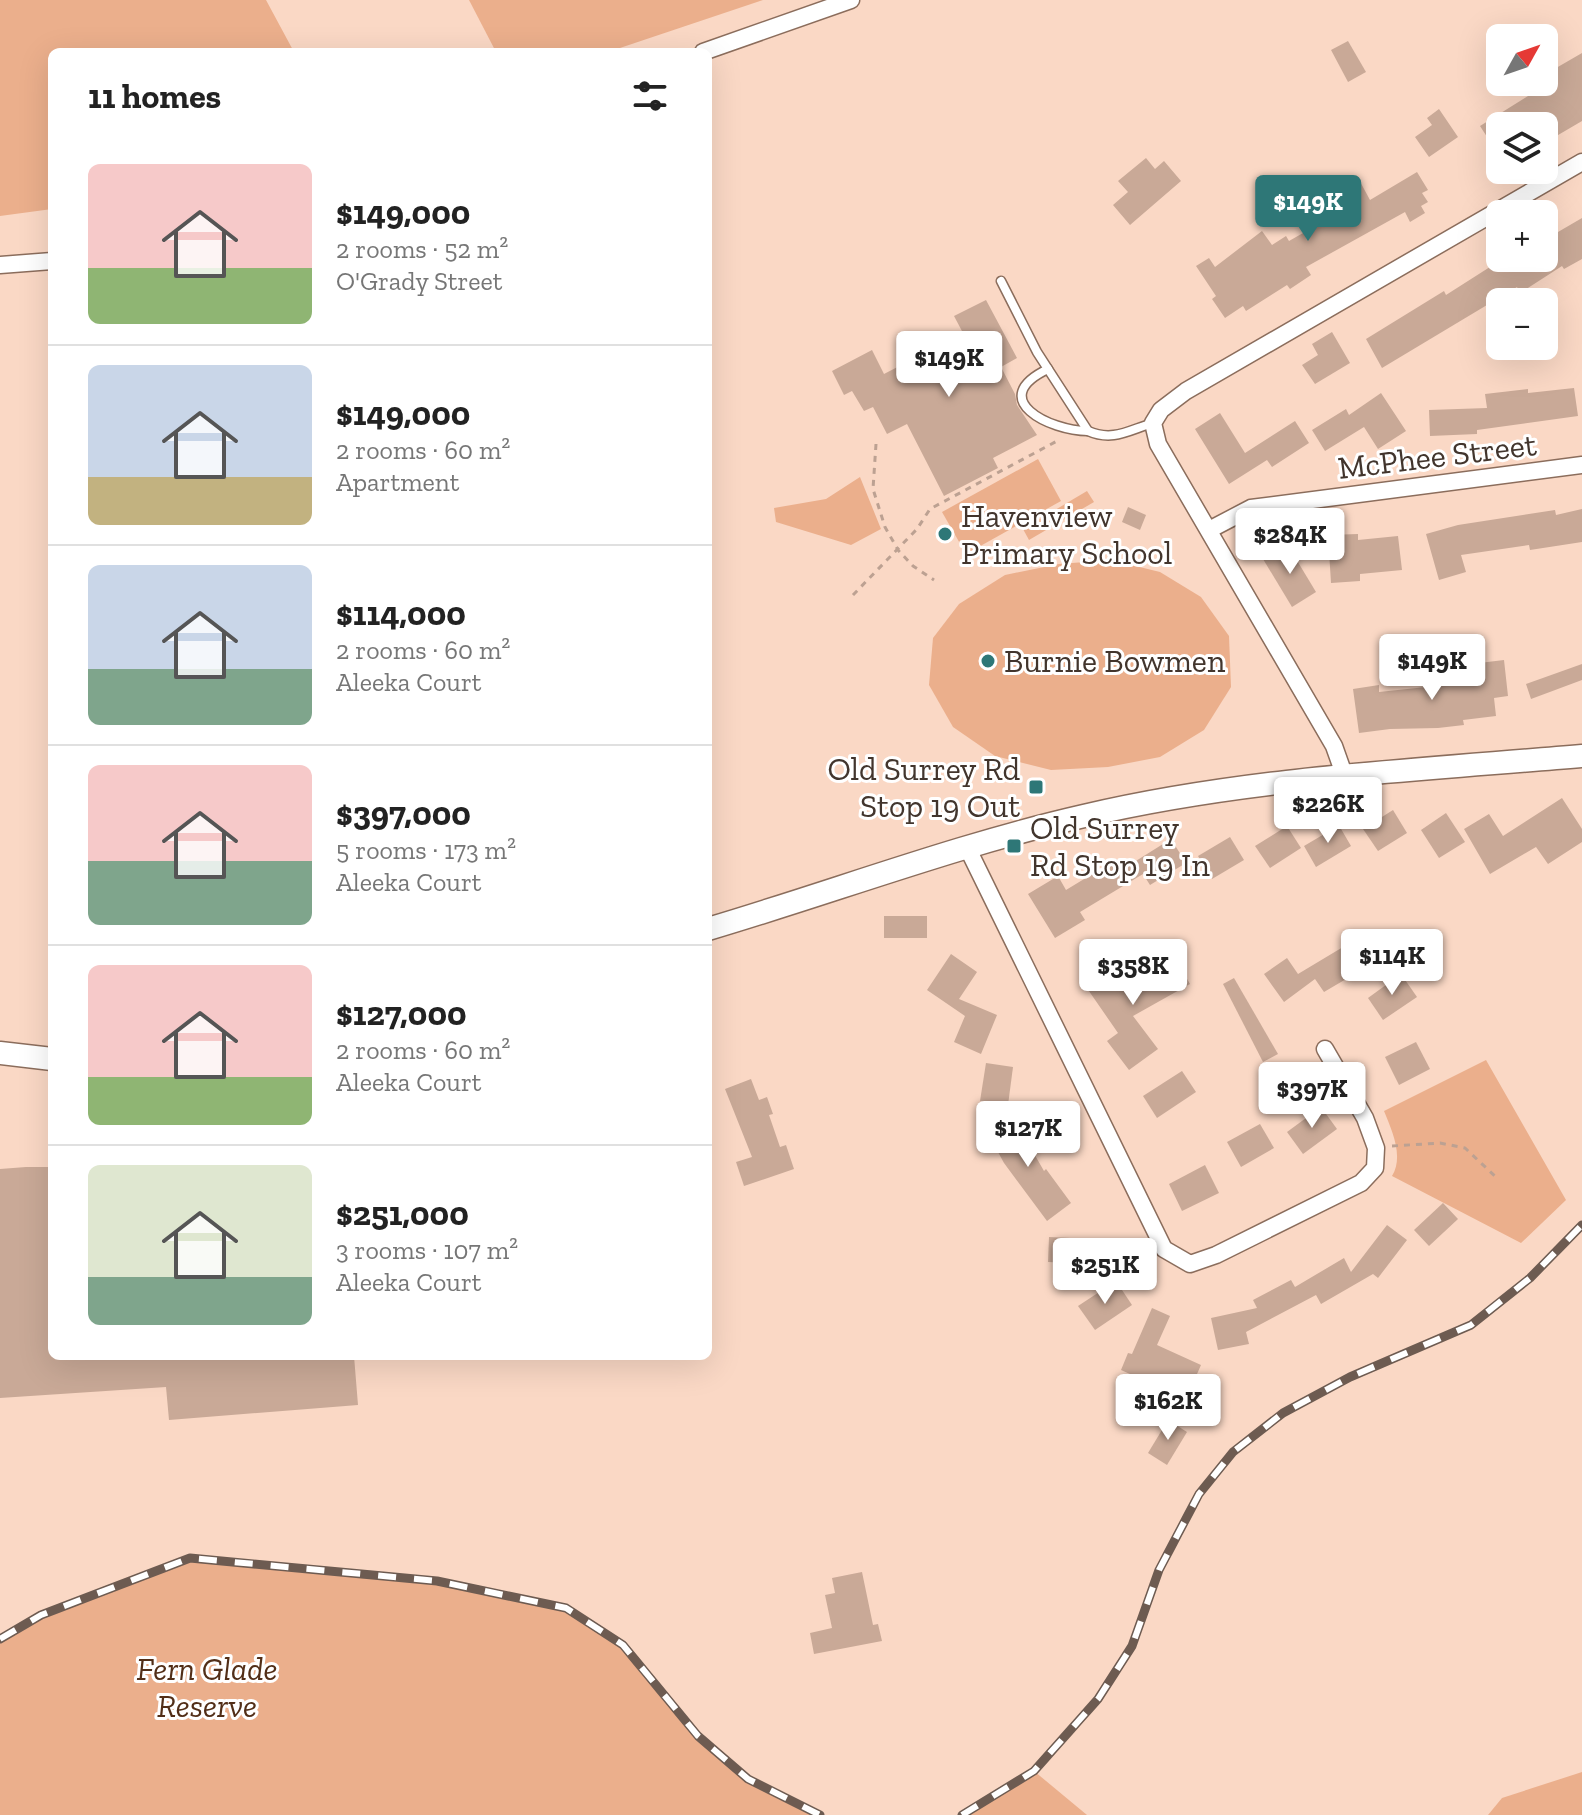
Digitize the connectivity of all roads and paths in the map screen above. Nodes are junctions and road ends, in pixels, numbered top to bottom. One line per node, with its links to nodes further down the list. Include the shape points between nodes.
1 (851, 0): 2 (street)
2 (712, 49)
3 (1582, 162): 8 (street, via 1186,391)
4 (48, 261): 5 (street)
5 (0, 265)
6 (1001, 281): 7 (lane)
7 (1048, 369): 9 (lane, via 1027,383 1025,406 1034,418); 10 (lane)
8 (1153, 423): 10 (lane, via 1115,437); 13 (street, via 1158,444)
9 (1075, 431): 10 (lane); 14 (path, via 930,509)
10 (1088, 431)
11 (876, 444): 14 (path, via 873,489)
12 (1582, 465): 13 (street, McPhee Street, via 1251,508)
13 (1209, 530): 18 (street, via 1334,746)
14 (898, 550): 15 (path); 16 (path)
15 (934, 580)
16 (853, 595)
17 (1582, 756): 18 (main road)
18 (1345, 777): 19 (main road, via 1168,799)
19 (967, 847): 20 (main road); 24 (street, via 1164,1249 1190,1264 1216,1255 1361,1183 1375,1168)
20 (712, 928)
21 (1325, 1049): 24 (street)
22 (0, 1053): 23 (main road)
23 (48, 1059)
24 (1376, 1148): 25 (path, via 1440,1143 1465,1148)
25 (1498, 1179)

